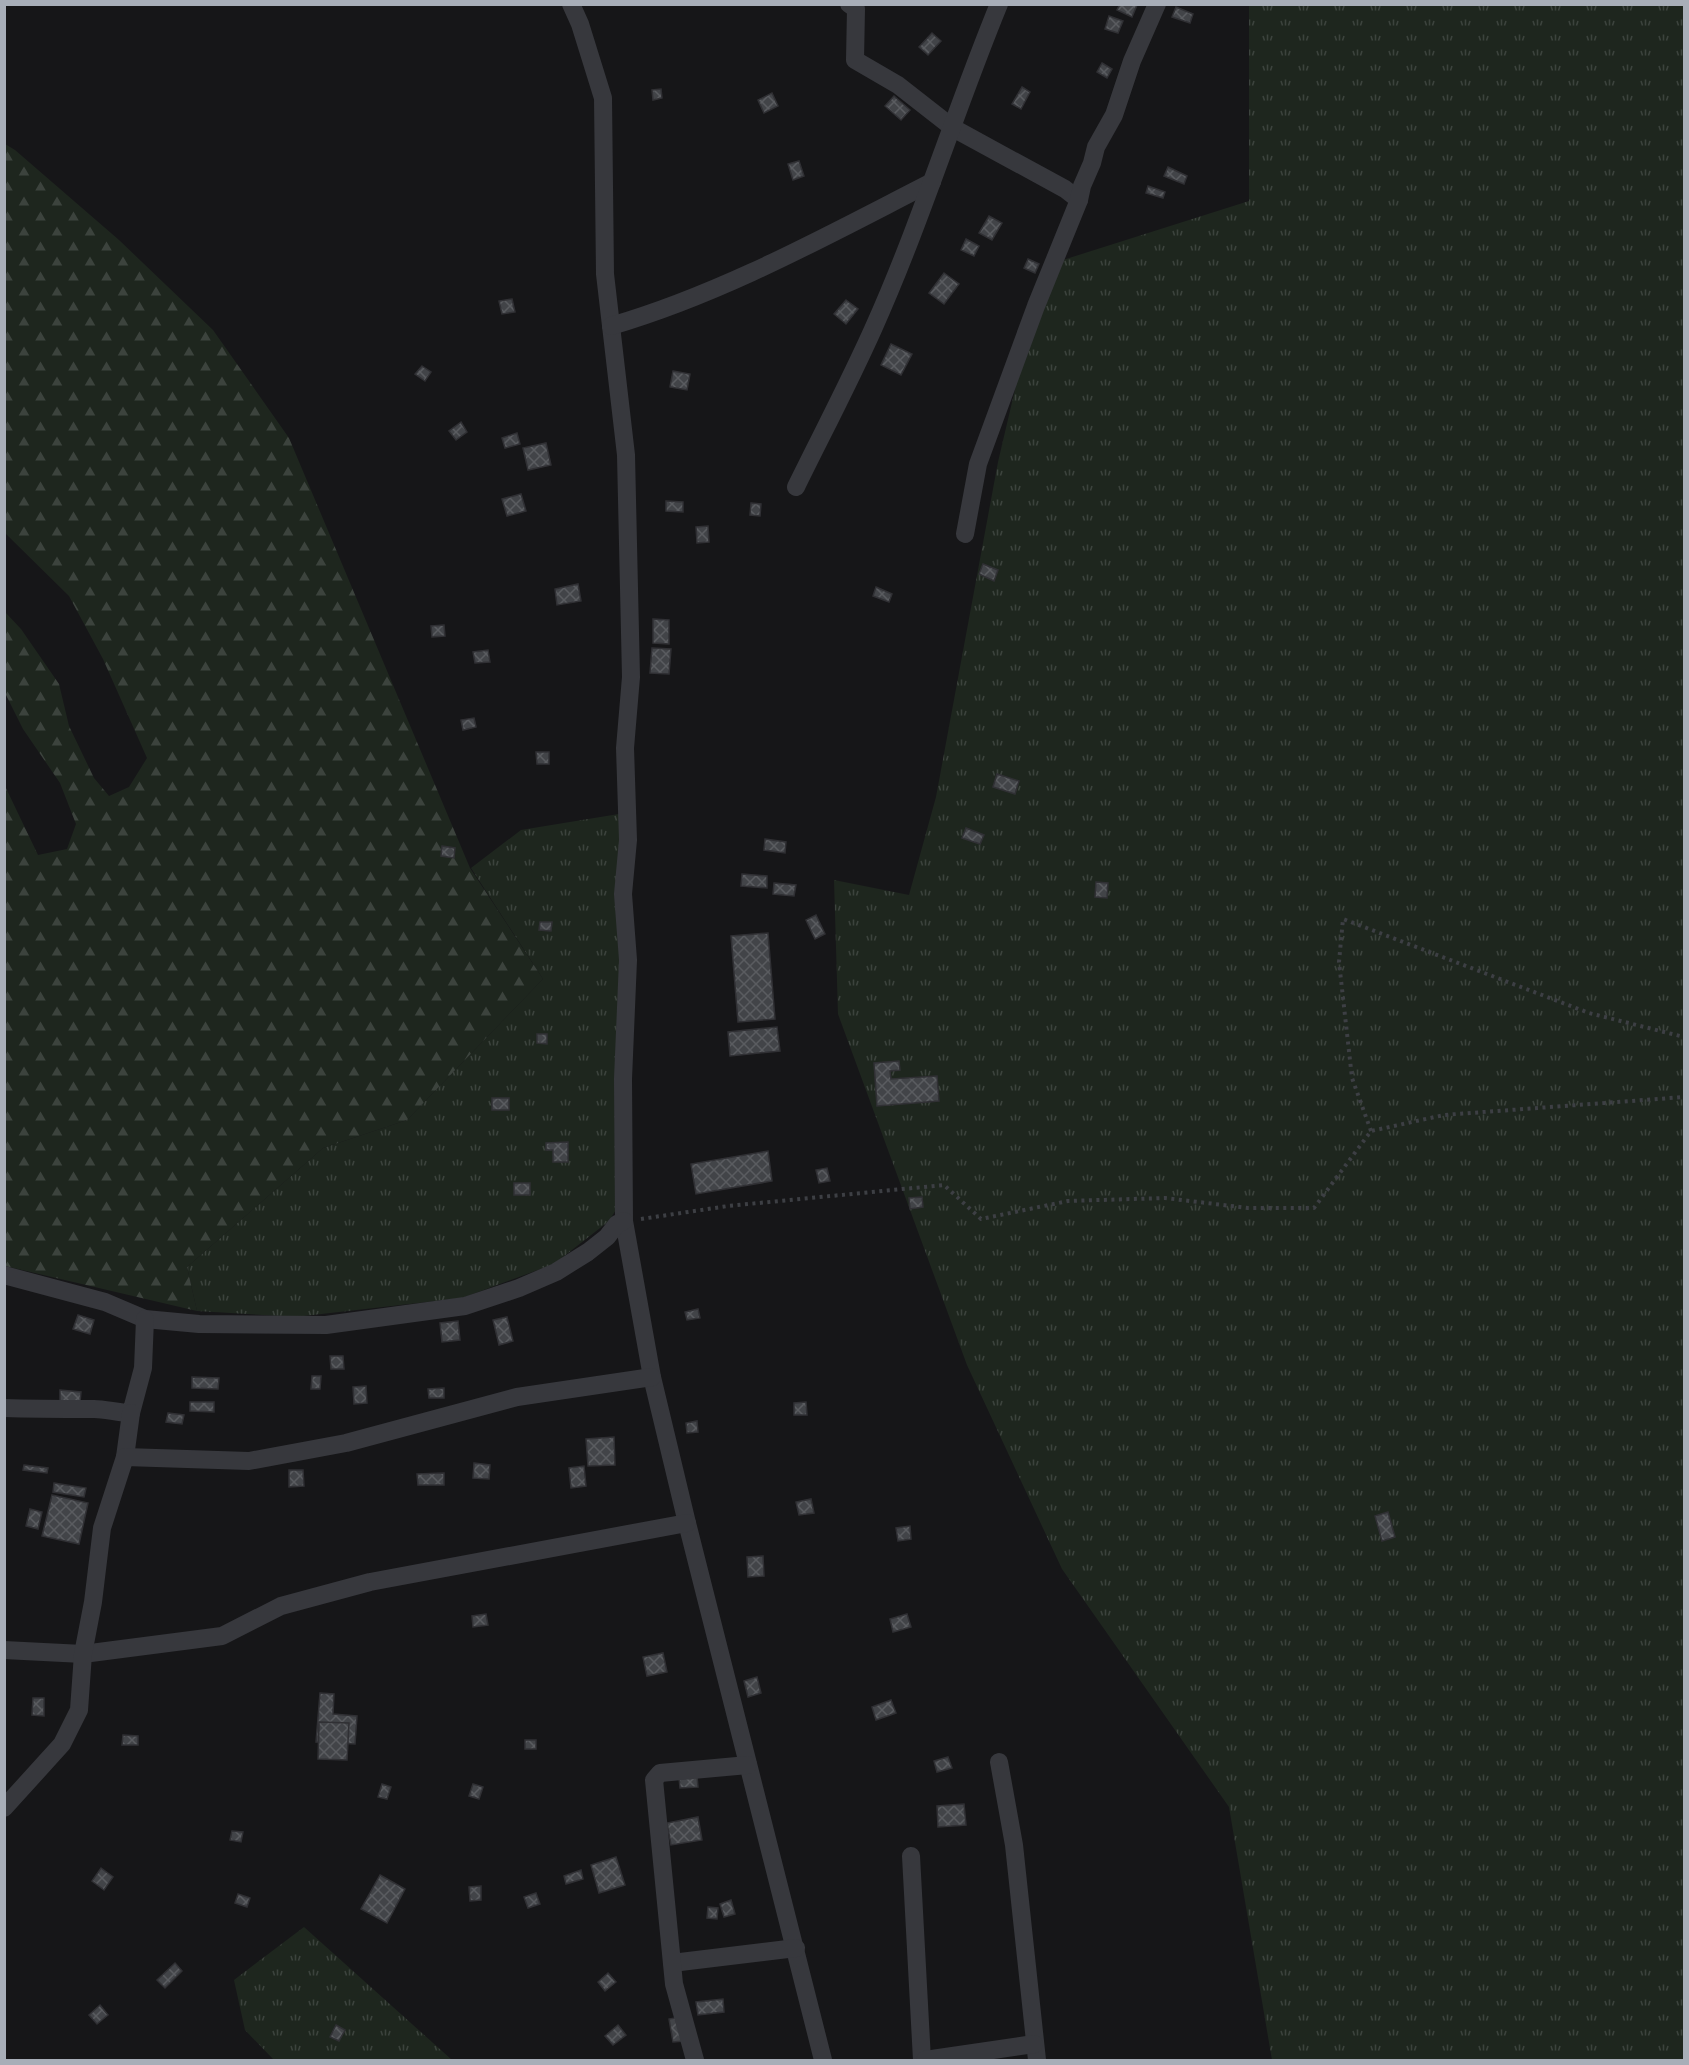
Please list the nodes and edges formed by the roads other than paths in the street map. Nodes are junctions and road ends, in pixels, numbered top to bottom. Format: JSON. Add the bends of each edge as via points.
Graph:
{"nodes":[{"id":1,"x":570,"y":4,"type":"edge"},
{"id":2,"x":849,"y":4,"type":"edge"},
{"id":3,"x":999,"y":4,"type":"edge"},
{"id":4,"x":1157,"y":4,"type":"edge"},
{"id":5,"x":953,"y":128,"type":"junction"},
{"id":6,"x":932,"y":182,"type":"junction"},
{"id":7,"x":1079,"y":200,"type":"junction"},
{"id":8,"x":611,"y":326,"type":"junction"},
{"id":9,"x":796,"y":487,"type":"dead end"},
{"id":10,"x":965,"y":534,"type":"dead end"},
{"id":11,"x":624,"y":1221,"type":"junction"},
{"id":12,"x":4,"y":1275,"type":"edge"},
{"id":13,"x":145,"y":1319,"type":"junction"},
{"id":14,"x":652,"y":1377,"type":"junction"},
{"id":15,"x":4,"y":1408,"type":"edge"},
{"id":16,"x":131,"y":1413,"type":"junction"},
{"id":17,"x":125,"y":1457,"type":"junction"},
{"id":18,"x":687,"y":1523,"type":"junction"},
{"id":19,"x":4,"y":1650,"type":"edge"},
{"id":20,"x":83,"y":1653,"type":"junction"},
{"id":21,"x":999,"y":1762,"type":"dead end"},
{"id":22,"x":748,"y":1765,"type":"junction"},
{"id":23,"x":4,"y":1808,"type":"edge"},
{"id":24,"x":911,"y":1856,"type":"dead end"},
{"id":25,"x":796,"y":1948,"type":"junction"},
{"id":26,"x":672,"y":1963,"type":"junction"},
{"id":27,"x":1036,"y":2052,"type":"edge"},
{"id":28,"x":695,"y":2061,"type":"edge"},
{"id":29,"x":823,"y":2061,"type":"edge"},
{"id":30,"x":924,"y":2061,"type":"edge"}],
"edges":[{"from":1,"to":8,"type":"street","via":[[603,98],[605,274]]},
{"from":2,"to":5,"type":"street","via":[[856,9],[855,60],[898,85]]},
{"from":3,"to":5,"type":"street"},
{"from":4,"to":7,"type":"street","via":[[1114,115],[1096,147]]},
{"from":5,"to":6,"type":"street"},
{"from":5,"to":7,"type":"street"},
{"from":6,"to":8,"type":"street","via":[[723,285]]},
{"from":6,"to":9,"type":"street","via":[[874,327]]},
{"from":7,"to":10,"type":"street","via":[[978,464]]},
{"from":8,"to":11,"type":"street","via":[[626,455],[631,677],[625,748],[628,840],[623,894],[628,960],[623,1078]]},
{"from":11,"to":13,"type":"street","via":[[588,1252],[556,1272],[465,1306],[326,1325],[199,1324]]},
{"from":11,"to":14,"type":"street"},
{"from":12,"to":13,"type":"street","via":[[105,1302]]},
{"from":13,"to":16,"type":"street","via":[[143,1368]]},
{"from":14,"to":17,"type":"street","via":[[517,1397],[346,1443],[249,1461]]},
{"from":14,"to":18,"type":"street"},
{"from":15,"to":16,"type":"street"},
{"from":16,"to":17,"type":"street"},
{"from":17,"to":20,"type":"street","via":[[102,1528]]},
{"from":18,"to":20,"type":"street","via":[[370,1582],[281,1606],[222,1636]]},
{"from":18,"to":22,"type":"street"},
{"from":19,"to":20,"type":"street"},
{"from":20,"to":23,"type":"street","via":[[80,1710],[62,1744]]},
{"from":21,"to":27,"type":"street","via":[[1014,1845]]},
{"from":22,"to":25,"type":"street"},
{"from":22,"to":26,"type":"street","via":[[660,1773],[654,1780]]},
{"from":24,"to":30,"type":"street"},
{"from":25,"to":26,"type":"street"},
{"from":25,"to":29,"type":"street"},
{"from":26,"to":28,"type":"street"},
{"from":27,"to":30,"type":"street"}]}
